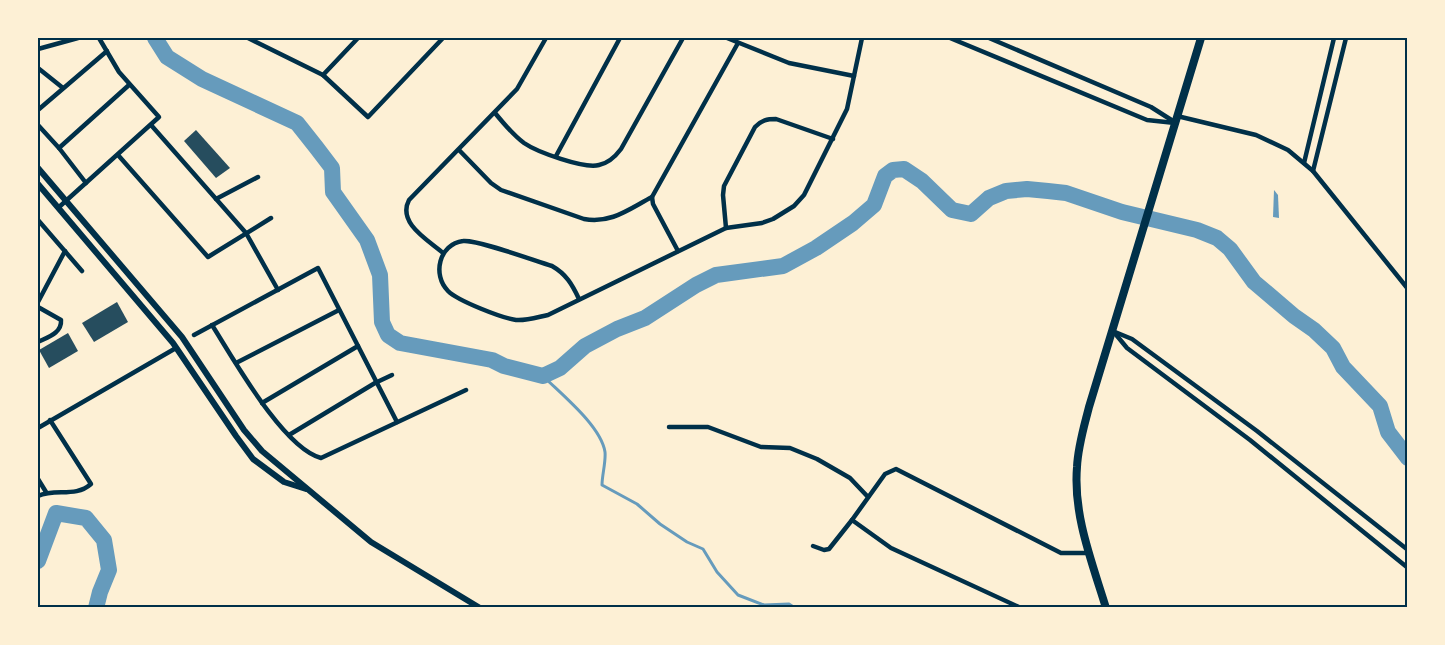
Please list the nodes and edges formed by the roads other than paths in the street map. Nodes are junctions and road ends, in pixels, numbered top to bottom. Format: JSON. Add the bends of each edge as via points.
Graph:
{"nodes":[{"id":1,"x":78,"y":38,"type":"edge"},
{"id":2,"x":99,"y":38,"type":"edge"},
{"id":3,"x":248,"y":38,"type":"edge"},
{"id":4,"x":358,"y":38,"type":"edge"},
{"id":5,"x":443,"y":38,"type":"edge"},
{"id":6,"x":546,"y":38,"type":"edge"},
{"id":7,"x":620,"y":38,"type":"edge"},
{"id":8,"x":683,"y":38,"type":"edge"},
{"id":9,"x":727,"y":38,"type":"edge"},
{"id":10,"x":862,"y":38,"type":"edge"},
{"id":11,"x":950,"y":38,"type":"edge"},
{"id":12,"x":989,"y":38,"type":"edge"},
{"id":13,"x":1201,"y":38,"type":"edge"},
{"id":14,"x":1334,"y":38,"type":"edge"},
{"id":15,"x":1346,"y":38,"type":"edge"},
{"id":16,"x":738,"y":43,"type":"junction"},
{"id":17,"x":38,"y":49,"type":"edge"},
{"id":18,"x":107,"y":51,"type":"junction"},
{"id":19,"x":38,"y":68,"type":"edge"},
{"id":20,"x":323,"y":75,"type":"junction"},
{"id":21,"x":854,"y":76,"type":"junction"},
{"id":22,"x":129,"y":85,"type":"junction"},
{"id":23,"x":63,"y":88,"type":"junction"},
{"id":24,"x":38,"y":110,"type":"edge"},
{"id":25,"x":495,"y":113,"type":"junction"},
{"id":26,"x":1176,"y":119,"type":"junction"},
{"id":27,"x":38,"y":125,"type":"edge"},
{"id":28,"x":152,"y":125,"type":"junction"},
{"id":29,"x":833,"y":139,"type":"junction"},
{"id":30,"x":59,"y":148,"type":"junction"},
{"id":31,"x":459,"y":150,"type":"junction"},
{"id":32,"x":118,"y":154,"type":"junction"},
{"id":33,"x":556,"y":156,"type":"junction"},
{"id":34,"x":1304,"y":162,"type":"junction"},
{"id":35,"x":38,"y":168,"type":"edge"},
{"id":36,"x":1313,"y":171,"type":"junction"},
{"id":37,"x":258,"y":177,"type":"dead end"},
{"id":38,"x":86,"y":183,"type":"junction"},
{"id":39,"x":38,"y":184,"type":"edge"},
{"id":40,"x":652,"y":197,"type":"junction"},
{"id":41,"x":216,"y":199,"type":"junction"},
{"id":42,"x":66,"y":201,"type":"junction"},
{"id":43,"x":58,"y":208,"type":"junction"},
{"id":44,"x":271,"y":218,"type":"dead end"},
{"id":45,"x":38,"y":220,"type":"edge"},
{"id":46,"x":726,"y":228,"type":"junction"},
{"id":47,"x":246,"y":233,"type":"junction"},
{"id":48,"x":678,"y":251,"type":"junction"},
{"id":49,"x":65,"y":252,"type":"junction"},
{"id":50,"x":443,"y":253,"type":"junction"},
{"id":51,"x":82,"y":271,"type":"dead end"},
{"id":52,"x":1407,"y":289,"type":"edge"},
{"id":53,"x":278,"y":290,"type":"junction"},
{"id":54,"x":579,"y":299,"type":"junction"},
{"id":55,"x":38,"y":302,"type":"edge"},
{"id":56,"x":38,"y":307,"type":"edge"},
{"id":57,"x":339,"y":310,"type":"junction"},
{"id":58,"x":212,"y":325,"type":"junction"},
{"id":59,"x":1113,"y":331,"type":"junction"},
{"id":60,"x":194,"y":335,"type":"dead end"},
{"id":61,"x":38,"y":342,"type":"edge"},
{"id":62,"x":357,"y":346,"type":"junction"},
{"id":63,"x":176,"y":348,"type":"junction"},
{"id":64,"x":236,"y":363,"type":"junction"},
{"id":65,"x":392,"y":375,"type":"dead end"},
{"id":66,"x":375,"y":383,"type":"junction"},
{"id":67,"x":466,"y":390,"type":"dead end"},
{"id":68,"x":262,"y":403,"type":"junction"},
{"id":69,"x":50,"y":420,"type":"junction"},
{"id":70,"x":397,"y":422,"type":"junction"},
{"id":71,"x":669,"y":427,"type":"dead end"},
{"id":72,"x":38,"y":428,"type":"edge"},
{"id":73,"x":289,"y":435,"type":"junction"},
{"id":74,"x":38,"y":479,"type":"edge"},
{"id":75,"x":309,"y":490,"type":"junction"},
{"id":76,"x":46,"y":492,"type":"junction"},
{"id":77,"x":38,"y":496,"type":"edge"},
{"id":78,"x":868,"y":497,"type":"junction"},
{"id":79,"x":852,"y":520,"type":"junction"},
{"id":80,"x":813,"y":546,"type":"dead end"},
{"id":81,"x":1407,"y":550,"type":"edge"},
{"id":82,"x":1090,"y":553,"type":"junction"},
{"id":83,"x":1407,"y":568,"type":"edge"},
{"id":84,"x":480,"y":608,"type":"edge"},
{"id":85,"x":1021,"y":608,"type":"edge"},
{"id":86,"x":1106,"y":608,"type":"edge"}],
"edges":[{"from":1,"to":17,"type":"street"},
{"from":2,"to":18,"type":"street"},
{"from":3,"to":20,"type":"street"},
{"from":4,"to":20,"type":"street"},
{"from":5,"to":20,"type":"street","via":[[368,117]]},
{"from":6,"to":25,"type":"street","via":[[517,89]]},
{"from":7,"to":33,"type":"street"},
{"from":8,"to":33,"type":"street","via":[[615,157],[597,166]]},
{"from":9,"to":16,"type":"street"},
{"from":10,"to":21,"type":"street"},
{"from":11,"to":26,"type":"street","via":[[1147,120]]},
{"from":12,"to":26,"type":"street"},
{"from":13,"to":26,"type":"main road"},
{"from":14,"to":34,"type":"street"},
{"from":15,"to":36,"type":"street"},
{"from":16,"to":21,"type":"street","via":[[789,63]]},
{"from":16,"to":40,"type":"street"},
{"from":18,"to":22,"type":"street"},
{"from":18,"to":23,"type":"street"},
{"from":19,"to":23,"type":"street"},
{"from":21,"to":29,"type":"street","via":[[847,109]]},
{"from":22,"to":28,"type":"street","via":[[159,117]]},
{"from":22,"to":30,"type":"street"},
{"from":23,"to":24,"type":"street"},
{"from":25,"to":31,"type":"street"},
{"from":25,"to":33,"type":"street","via":[[526,145]]},
{"from":26,"to":34,"type":"street","via":[[1256,135]]},
{"from":26,"to":59,"type":"main road"},
{"from":27,"to":30,"type":"street"},
{"from":28,"to":32,"type":"street"},
{"from":28,"to":41,"type":"street"},
{"from":29,"to":46,"type":"street","via":[[804,195],[794,206],[773,219]]},
{"from":29,"to":46,"type":"street","via":[[776,119],[760,121],[724,186]]},
{"from":30,"to":38,"type":"street"},
{"from":31,"to":40,"type":"street","via":[[501,190],[584,219],[608,220]]},
{"from":31,"to":50,"type":"street","via":[[405,207],[413,227]]},
{"from":32,"to":38,"type":"street"},
{"from":32,"to":47,"type":"street","via":[[208,257]]},
{"from":34,"to":36,"type":"street"},
{"from":35,"to":42,"type":"street"},
{"from":36,"to":52,"type":"street"},
{"from":37,"to":41,"type":"street"},
{"from":38,"to":42,"type":"street"},
{"from":39,"to":43,"type":"street"},
{"from":40,"to":48,"type":"street"},
{"from":41,"to":47,"type":"street"},
{"from":42,"to":43,"type":"street"},
{"from":42,"to":75,"type":"street","via":[[182,337],[254,442]]},
{"from":43,"to":63,"type":"street"},
{"from":44,"to":47,"type":"street"},
{"from":45,"to":49,"type":"street"},
{"from":46,"to":48,"type":"street"},
{"from":47,"to":53,"type":"street"},
{"from":48,"to":54,"type":"street"},
{"from":49,"to":51,"type":"street"},
{"from":49,"to":55,"type":"street"},
{"from":50,"to":54,"type":"street","via":[[456,243],[470,241],[552,266],[570,282]]},
{"from":50,"to":54,"type":"street","via":[[440,265],[446,289],[474,306],[516,320],[548,315]]},
{"from":53,"to":57,"type":"street","via":[[318,268]]},
{"from":53,"to":58,"type":"street"},
{"from":56,"to":61,"type":"street","via":[[61,320],[62,326]]},
{"from":57,"to":62,"type":"street"},
{"from":57,"to":64,"type":"street"},
{"from":58,"to":60,"type":"street"},
{"from":58,"to":64,"type":"street"},
{"from":59,"to":81,"type":"street","via":[[1132,339],[1257,431]]},
{"from":59,"to":82,"type":"main road","via":[[1077,458],[1078,501]]},
{"from":59,"to":83,"type":"street","via":[[1127,348],[1250,440]]},
{"from":62,"to":66,"type":"street"},
{"from":62,"to":68,"type":"street"},
{"from":63,"to":69,"type":"street"},
{"from":63,"to":75,"type":"street","via":[[253,459],[284,482]]},
{"from":64,"to":68,"type":"street"},
{"from":65,"to":66,"type":"street"},
{"from":66,"to":70,"type":"street"},
{"from":66,"to":73,"type":"street"},
{"from":67,"to":70,"type":"street"},
{"from":68,"to":73,"type":"street"},
{"from":69,"to":72,"type":"street"},
{"from":69,"to":76,"type":"street","via":[[91,484],[83,490]]},
{"from":70,"to":73,"type":"street","via":[[321,458]]},
{"from":71,"to":78,"type":"street","via":[[708,427],[761,447],[790,448],[850,478]]},
{"from":74,"to":76,"type":"street"},
{"from":75,"to":84,"type":"street","via":[[371,542]]},
{"from":76,"to":77,"type":"street"},
{"from":78,"to":79,"type":"street"},
{"from":78,"to":82,"type":"street","via":[[885,474],[896,470],[1061,553]]},
{"from":79,"to":80,"type":"street","via":[[829,549]]},
{"from":79,"to":85,"type":"street","via":[[891,548]]},
{"from":82,"to":86,"type":"main road"}]}
